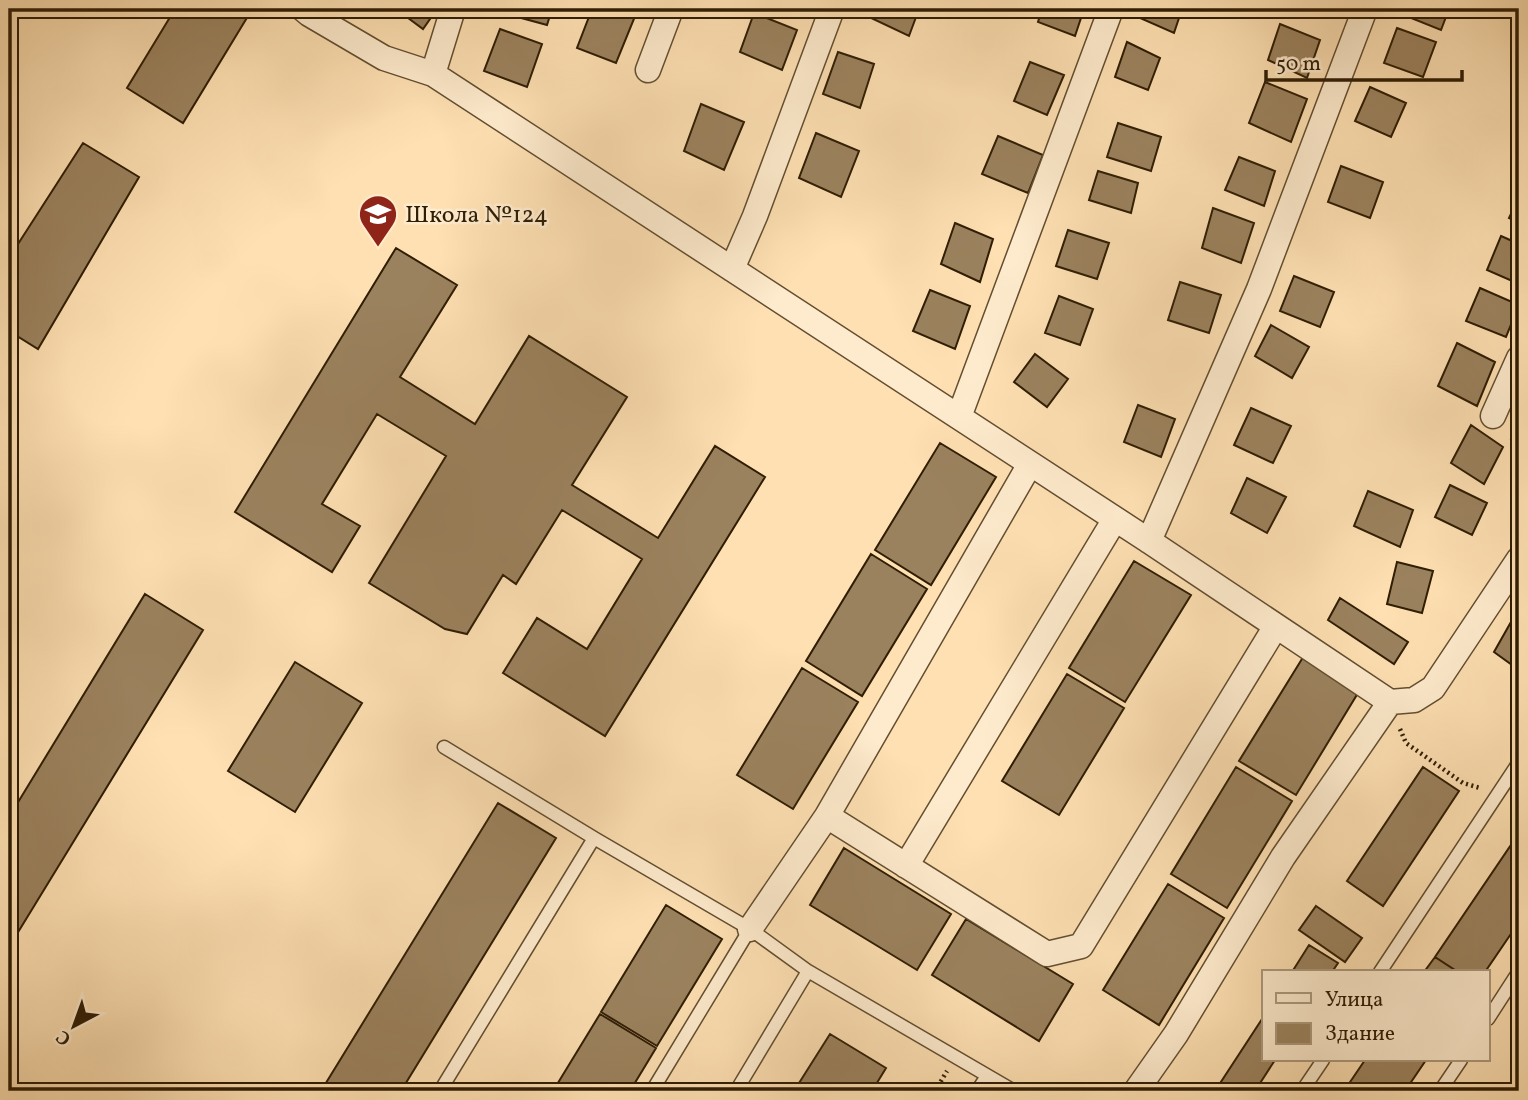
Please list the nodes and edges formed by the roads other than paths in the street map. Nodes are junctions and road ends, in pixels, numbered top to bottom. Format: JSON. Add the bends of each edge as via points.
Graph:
{"nodes":[{"id":1,"x":303,"y":9,"type":"edge"},
{"id":2,"x":453,"y":9,"type":"edge"},
{"id":3,"x":671,"y":9,"type":"edge"},
{"id":4,"x":832,"y":9,"type":"edge"},
{"id":5,"x":1111,"y":9,"type":"edge"},
{"id":6,"x":1366,"y":9,"type":"edge"},
{"id":7,"x":648,"y":69,"type":"dead end"},
{"id":8,"x":433,"y":74,"type":"junction"},
{"id":9,"x":732,"y":269,"type":"junction"},
{"id":10,"x":1519,"y":358,"type":"edge"},
{"id":11,"x":1493,"y":416,"type":"dead end"},
{"id":12,"x":959,"y":417,"type":"junction"},
{"id":13,"x":1030,"y":464,"type":"junction"},
{"id":14,"x":1115,"y":519,"type":"junction"},
{"id":15,"x":1149,"y":541,"type":"junction"},
{"id":16,"x":1519,"y":559,"type":"edge"},
{"id":17,"x":1276,"y":626,"type":"junction"},
{"id":18,"x":1390,"y":702,"type":"junction"},
{"id":19,"x":444,"y":747,"type":"dead end"},
{"id":20,"x":1517,"y":770,"type":"edge"},
{"id":21,"x":827,"y":816,"type":"junction"},
{"id":22,"x":594,"y":838,"type":"junction"},
{"id":23,"x":906,"y":866,"type":"junction"},
{"id":24,"x":751,"y":929,"type":"junction"},
{"id":25,"x":1381,"y":970,"type":"edge"},
{"id":26,"x":808,"y":971,"type":"junction"},
{"id":27,"x":1519,"y":971,"type":"edge"},
{"id":28,"x":1490,"y":1016,"type":"edge"},
{"id":29,"x":1322,"y":1062,"type":"edge"},
{"id":30,"x":1460,"y":1062,"type":"edge"},
{"id":31,"x":986,"y":1076,"type":"junction"},
{"id":32,"x":440,"y":1091,"type":"edge"},
{"id":33,"x":652,"y":1091,"type":"edge"},
{"id":34,"x":736,"y":1091,"type":"edge"},
{"id":35,"x":977,"y":1091,"type":"edge"},
{"id":36,"x":1014,"y":1091,"type":"edge"},
{"id":37,"x":1136,"y":1091,"type":"edge"},
{"id":38,"x":1302,"y":1091,"type":"edge"},
{"id":39,"x":1440,"y":1091,"type":"edge"}],
"edges":[{"from":1,"to":8,"type":"street","via":[[384,58]]},
{"from":2,"to":8,"type":"street"},
{"from":3,"to":7,"type":"street"},
{"from":4,"to":9,"type":"street"},
{"from":5,"to":12,"type":"street"},
{"from":6,"to":15,"type":"street","via":[[1259,289]]},
{"from":8,"to":9,"type":"street"},
{"from":9,"to":12,"type":"street"},
{"from":10,"to":11,"type":"street"},
{"from":12,"to":13,"type":"street"},
{"from":13,"to":14,"type":"street"},
{"from":13,"to":21,"type":"street"},
{"from":14,"to":15,"type":"street"},
{"from":14,"to":23,"type":"street"},
{"from":15,"to":17,"type":"street"},
{"from":16,"to":18,"type":"street","via":[[1433,688],[1414,700]]},
{"from":17,"to":18,"type":"street"},
{"from":17,"to":23,"type":"street","via":[[1081,946],[1047,954]]},
{"from":18,"to":37,"type":"street","via":[[1283,858]]},
{"from":19,"to":22,"type":"lane"},
{"from":20,"to":25,"type":"lane"},
{"from":21,"to":23,"type":"street"},
{"from":21,"to":24,"type":"street"},
{"from":22,"to":24,"type":"lane"},
{"from":22,"to":32,"type":"lane"},
{"from":24,"to":26,"type":"lane"},
{"from":24,"to":33,"type":"lane"},
{"from":26,"to":31,"type":"lane"},
{"from":26,"to":34,"type":"lane"},
{"from":27,"to":28,"type":"lane"},
{"from":29,"to":38,"type":"lane"},
{"from":30,"to":39,"type":"lane"},
{"from":31,"to":35,"type":"lane"},
{"from":31,"to":36,"type":"lane"}]}
